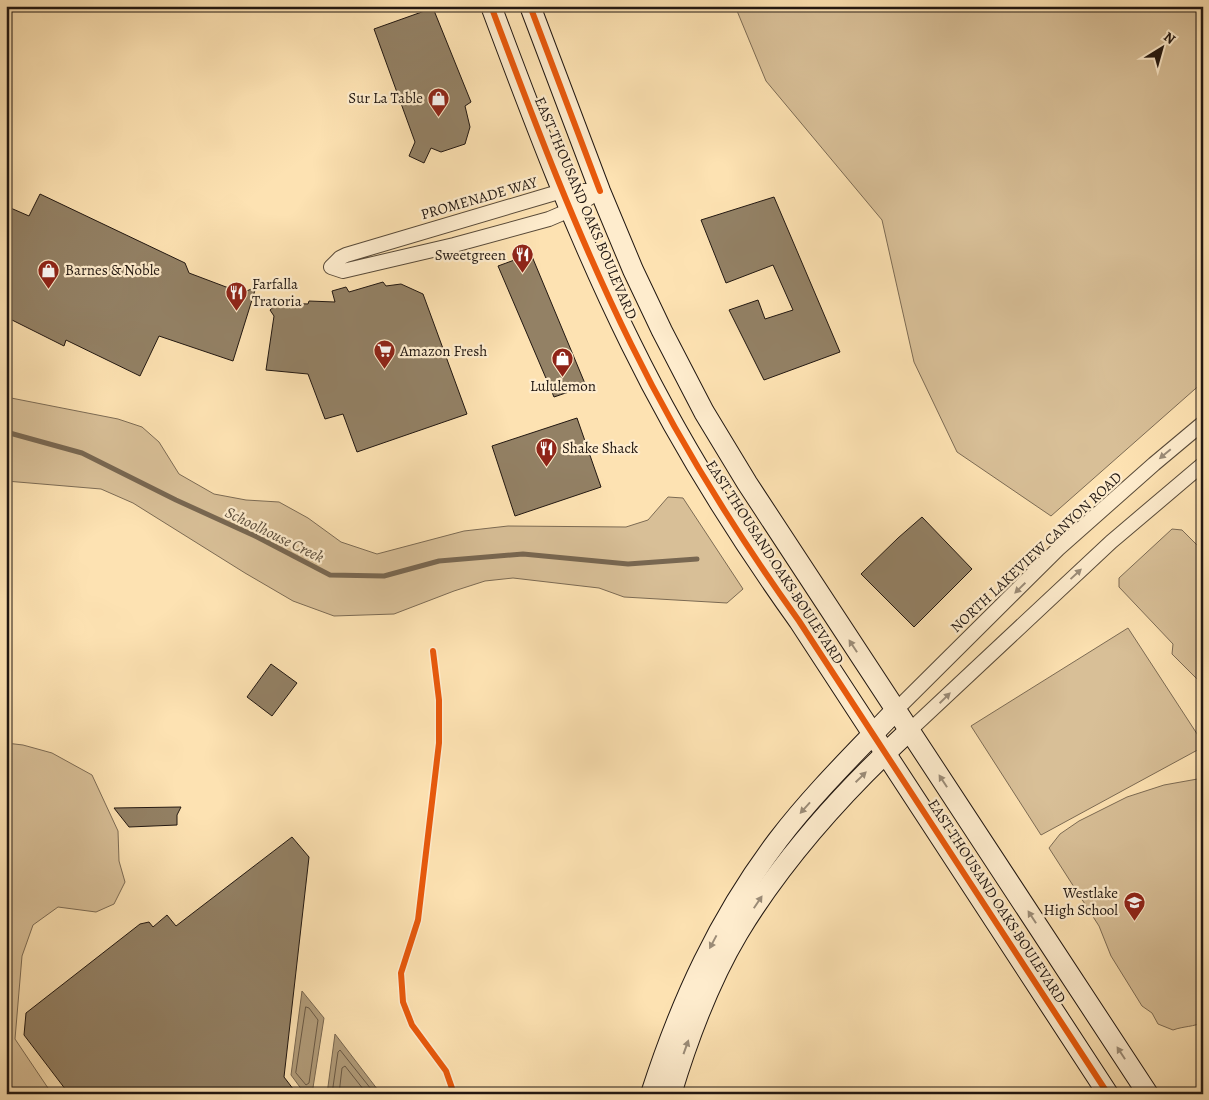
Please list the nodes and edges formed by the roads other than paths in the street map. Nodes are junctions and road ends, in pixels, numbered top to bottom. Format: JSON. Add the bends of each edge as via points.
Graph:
{"nodes":[{"id":1,"x":491,"y":6,"type":"edge"},
{"id":2,"x":530,"y":6,"type":"edge"},
{"id":3,"x":562,"y":191,"type":"junction"},
{"id":4,"x":600,"y":191,"type":"junction"},
{"id":5,"x":570,"y":210,"type":"junction"},
{"id":6,"x":1203,"y":423,"type":"edge"},
{"id":7,"x":1203,"y":464,"type":"edge"},
{"id":8,"x":896,"y":710,"type":"junction"},
{"id":9,"x":910,"y":731,"type":"junction"},
{"id":10,"x":873,"y":734,"type":"junction"},
{"id":11,"x":886,"y":753,"type":"junction"},
{"id":12,"x":651,"y":1094,"type":"edge"},
{"id":13,"x":670,"y":1094,"type":"edge"},
{"id":14,"x":1108,"y":1094,"type":"edge"},
{"id":15,"x":1148,"y":1094,"type":"edge"}],
"edges":[{"from":1,"to":3,"type":"main road","name":"EAST THOUSAND OAKS BOULEVARD"},
{"from":2,"to":4,"type":"main road","name":"EAST THOUSAND OAKS BOULEVARD"},
{"from":3,"to":4,"type":"street","name":"PROMENADE WAY"},
{"from":3,"to":5,"type":"main road","name":"EAST THOUSAND OAKS BOULEVARD"},
{"from":3,"to":5,"type":"street","name":"PROMENADE WAY","via":[[346,255],[331,267],[343,271],[454,245],[549,219]]},
{"from":4,"to":5,"type":"street","name":"PROMENADE WAY"},
{"from":8,"to":4,"type":"main road","name":"EAST THOUSAND OAKS BOULEVARD","one_way":true,"via":[[704,412],[633,270]]},
{"from":5,"to":10,"type":"main road","name":"EAST THOUSAND OAKS BOULEVARD","via":[[631,346],[711,491]]},
{"from":6,"to":8,"type":"street","name":"NORTH LAKEVIEW CANYON ROAD","one_way":true,"via":[[1058,549]]},
{"from":9,"to":7,"type":"street","one_way":true,"via":[[1111,542]]},
{"from":8,"to":9,"type":"main road","name":"EAST THOUSAND OAKS BOULEVARD"},
{"from":8,"to":10,"type":"main road"},
{"from":9,"to":11,"type":"main road"},
{"from":15,"to":9,"type":"main road","name":"EAST THOUSAND OAKS BOULEVARD","one_way":true},
{"from":10,"to":11,"type":"main road","name":"EAST THOUSAND OAKS BOULEVARD"},
{"from":10,"to":12,"type":"main road","one_way":true,"via":[[778,839],[736,901],[680,1009]]},
{"from":13,"to":11,"type":"main road","one_way":true,"via":[[705,998],[737,934],[758,901],[819,822]]},
{"from":11,"to":14,"type":"main road","name":"EAST THOUSAND OAKS BOULEVARD"}]}
